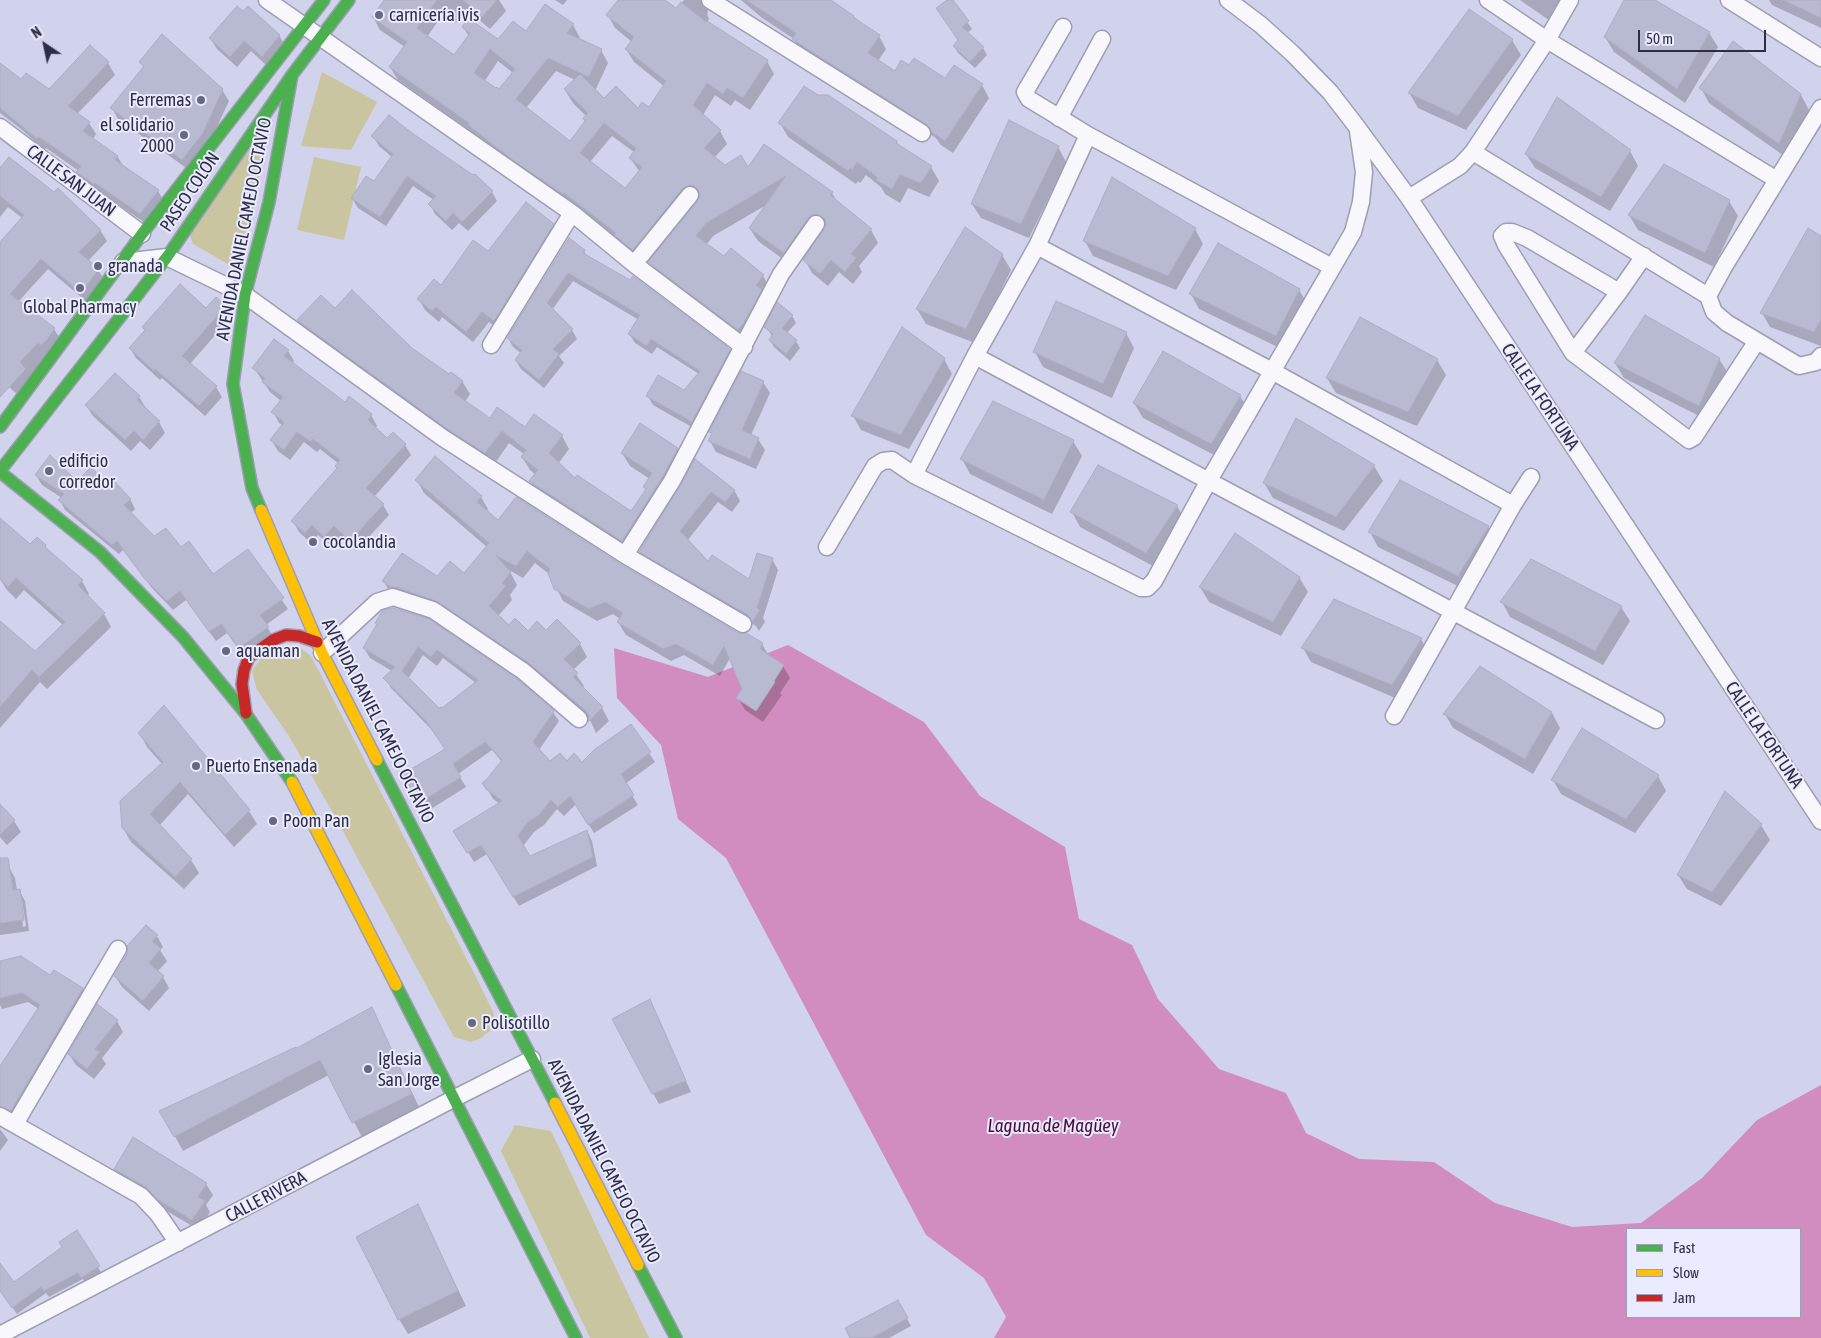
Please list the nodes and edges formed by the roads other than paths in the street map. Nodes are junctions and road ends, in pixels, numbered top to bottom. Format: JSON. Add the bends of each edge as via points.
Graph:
{"nodes":[{"id":1,"x":267,"y":0,"type":"edge"},
{"id":2,"x":324,"y":0,"type":"edge"},
{"id":3,"x":349,"y":0,"type":"edge"},
{"id":4,"x":710,"y":0,"type":"edge"},
{"id":5,"x":1228,"y":0,"type":"edge"},
{"id":6,"x":1488,"y":0,"type":"edge"},
{"id":7,"x":1570,"y":0,"type":"edge"},
{"id":8,"x":1729,"y":0,"type":"edge"},
{"id":9,"x":304,"y":26,"type":"junction"},
{"id":10,"x":1063,"y":27,"type":"dead end"},
{"id":11,"x":320,"y":37,"type":"junction"},
{"id":12,"x":1102,"y":39,"type":"dead end"},
{"id":13,"x":1547,"y":40,"type":"junction"},
{"id":14,"x":1821,"y":58,"type":"edge"},
{"id":15,"x":292,"y":75,"type":"junction"},
{"id":16,"x":1821,"y":108,"type":"edge"},
{"id":17,"x":1059,"y":118,"type":"junction"},
{"id":18,"x":0,"y":127,"type":"edge"},
{"id":19,"x":1357,"y":127,"type":"junction"},
{"id":20,"x":922,"y":133,"type":"dead end"},
{"id":21,"x":1088,"y":135,"type":"junction"},
{"id":22,"x":1473,"y":152,"type":"junction"},
{"id":23,"x":1777,"y":180,"type":"junction"},
{"id":24,"x":690,"y":195,"type":"dead end"},
{"id":25,"x":1408,"y":198,"type":"junction"},
{"id":26,"x":572,"y":213,"type":"junction"},
{"id":27,"x":816,"y":224,"type":"dead end"},
{"id":28,"x":142,"y":234,"type":"junction"},
{"id":29,"x":1037,"y":246,"type":"junction"},
{"id":30,"x":1644,"y":256,"type":"junction"},
{"id":31,"x":167,"y":258,"type":"junction"},
{"id":32,"x":123,"y":262,"type":"junction"},
{"id":33,"x":634,"y":264,"type":"junction"},
{"id":34,"x":1332,"y":267,"type":"junction"},
{"id":35,"x":1619,"y":292,"type":"junction"},
{"id":36,"x":245,"y":295,"type":"junction"},
{"id":37,"x":1708,"y":296,"type":"junction"},
{"id":38,"x":1757,"y":341,"type":"junction"},
{"id":39,"x":491,"y":345,"type":"dead end"},
{"id":40,"x":744,"y":347,"type":"junction"},
{"id":41,"x":1573,"y":353,"type":"junction"},
{"id":42,"x":975,"y":356,"type":"junction"},
{"id":43,"x":1821,"y":356,"type":"edge"},
{"id":44,"x":1272,"y":371,"type":"junction"},
{"id":45,"x":0,"y":427,"type":"edge"},
{"id":46,"x":0,"y":472,"type":"edge"},
{"id":47,"x":914,"y":474,"type":"junction"},
{"id":48,"x":1532,"y":477,"type":"dead end"},
{"id":49,"x":1208,"y":482,"type":"junction"},
{"id":50,"x":1513,"y":506,"type":"junction"},
{"id":51,"x":827,"y":547,"type":"dead end"},
{"id":52,"x":625,"y":555,"type":"junction"},
{"id":53,"x":1454,"y":612,"type":"junction"},
{"id":54,"x":743,"y":624,"type":"dead end"},
{"id":55,"x":319,"y":648,"type":"junction"},
{"id":56,"x":246,"y":714,"type":"junction"},
{"id":57,"x":1394,"y":716,"type":"dead end"},
{"id":58,"x":579,"y":719,"type":"dead end"},
{"id":59,"x":1656,"y":720,"type":"dead end"},
{"id":60,"x":1821,"y":821,"type":"edge"},
{"id":61,"x":118,"y":949,"type":"dead end"},
{"id":62,"x":532,"y":1059,"type":"junction"},
{"id":63,"x":453,"y":1098,"type":"junction"},
{"id":64,"x":0,"y":1116,"type":"edge"},
{"id":65,"x":15,"y":1124,"type":"junction"},
{"id":66,"x":178,"y":1243,"type":"junction"},
{"id":67,"x":0,"y":1335,"type":"edge"},
{"id":68,"x":576,"y":1338,"type":"edge"},
{"id":69,"x":676,"y":1338,"type":"edge"}],
"edges":[{"from":1,"to":9,"type":"street"},
{"from":2,"to":9,"type":"main road","name":"PASEO COLÓN"},
{"from":3,"to":11,"type":"main road","name":"PASEO COLÓN"},
{"from":4,"to":20,"type":"street"},
{"from":5,"to":19,"type":"street","name":"CALLE LA FORTUNA","via":[[1293,54],[1330,92]]},
{"from":6,"to":13,"type":"street"},
{"from":7,"to":13,"type":"street"},
{"from":8,"to":14,"type":"street"},
{"from":9,"to":11,"type":"street"},
{"from":9,"to":28,"type":"main road","name":"PASEO COLÓN"},
{"from":10,"to":17,"type":"street","via":[[1025,92],[1033,102]]},
{"from":11,"to":15,"type":"main road","name":"PASEO COLÓN"},
{"from":11,"to":26,"type":"street"},
{"from":12,"to":17,"type":"street"},
{"from":13,"to":22,"type":"street"},
{"from":13,"to":23,"type":"street"},
{"from":15,"to":31,"type":"main road","name":"PASEO COLÓN"},
{"from":15,"to":36,"type":"main road","name":"AVENIDA DANIEL CAMEJO OCTAVIO","via":[[269,202]]},
{"from":16,"to":23,"type":"street"},
{"from":17,"to":21,"type":"street"},
{"from":18,"to":28,"type":"street","name":"CALLE SAN JUAN"},
{"from":19,"to":25,"type":"street","name":"CALLE LA FORTUNA"},
{"from":19,"to":34,"type":"street","via":[[1364,172],[1362,202],[1353,232]]},
{"from":21,"to":29,"type":"street"},
{"from":21,"to":34,"type":"street"},
{"from":22,"to":25,"type":"street","via":[[1460,166]]},
{"from":22,"to":30,"type":"street"},
{"from":23,"to":37,"type":"street"},
{"from":24,"to":33,"type":"street"},
{"from":25,"to":60,"type":"street","name":"CALLE LA FORTUNA"},
{"from":26,"to":33,"type":"street"},
{"from":26,"to":39,"type":"street"},
{"from":27,"to":40,"type":"street","via":[[781,274]]},
{"from":28,"to":32,"type":"main road","name":"PASEO COLÓN"},
{"from":29,"to":42,"type":"street"},
{"from":29,"to":44,"type":"street"},
{"from":30,"to":35,"type":"street"},
{"from":30,"to":37,"type":"street"},
{"from":31,"to":32,"type":"street"},
{"from":31,"to":36,"type":"street"},
{"from":31,"to":46,"type":"main road","name":"PASEO COLÓN"},
{"from":32,"to":45,"type":"main road","name":"PASEO COLÓN"},
{"from":33,"to":40,"type":"street"},
{"from":34,"to":44,"type":"street"},
{"from":35,"to":41,"type":"street"},
{"from":35,"to":41,"type":"street","via":[[1527,238],[1512,232],[1502,236]]},
{"from":36,"to":52,"type":"street","via":[[443,438]]},
{"from":36,"to":55,"type":"main road","name":"AVENIDA DANIEL CAMEJO OCTAVIO","via":[[233,384],[252,488]]},
{"from":37,"to":38,"type":"street","via":[[1714,312]]},
{"from":38,"to":41,"type":"street","via":[[1689,440]]},
{"from":38,"to":43,"type":"street","via":[[1799,366],[1816,362]]},
{"from":40,"to":52,"type":"street","via":[[672,482]]},
{"from":42,"to":47,"type":"street"},
{"from":42,"to":49,"type":"street"},
{"from":44,"to":49,"type":"street"},
{"from":44,"to":50,"type":"street"},
{"from":46,"to":56,"type":"main road","via":[[100,552],[183,638]]},
{"from":47,"to":49,"type":"street","via":[[1141,588],[1147,588],[1154,581]]},
{"from":47,"to":51,"type":"street","via":[[892,460],[875,466]]},
{"from":48,"to":50,"type":"street"},
{"from":49,"to":53,"type":"street"},
{"from":50,"to":53,"type":"street"},
{"from":52,"to":54,"type":"street"},
{"from":53,"to":57,"type":"street"},
{"from":53,"to":59,"type":"street"},
{"from":55,"to":56,"type":"main road","via":[[299,636],[286,635],[249,657],[242,684]]},
{"from":55,"to":58,"type":"street","via":[[377,602],[393,597],[433,610],[523,671]]},
{"from":55,"to":62,"type":"main road","name":"AVENIDA DANIEL CAMEJO OCTAVIO"},
{"from":56,"to":63,"type":"main road","via":[[291,780]]},
{"from":61,"to":65,"type":"street"},
{"from":62,"to":63,"type":"street","name":"CALLE RIVERA"},
{"from":62,"to":69,"type":"main road","name":"AVENIDA DANIEL CAMEJO OCTAVIO"},
{"from":63,"to":66,"type":"street","name":"CALLE RIVERA"},
{"from":63,"to":68,"type":"main road"},
{"from":64,"to":65,"type":"street"},
{"from":65,"to":66,"type":"street","via":[[141,1196]]},
{"from":66,"to":67,"type":"street","name":"CALLE RIVERA"}]}
